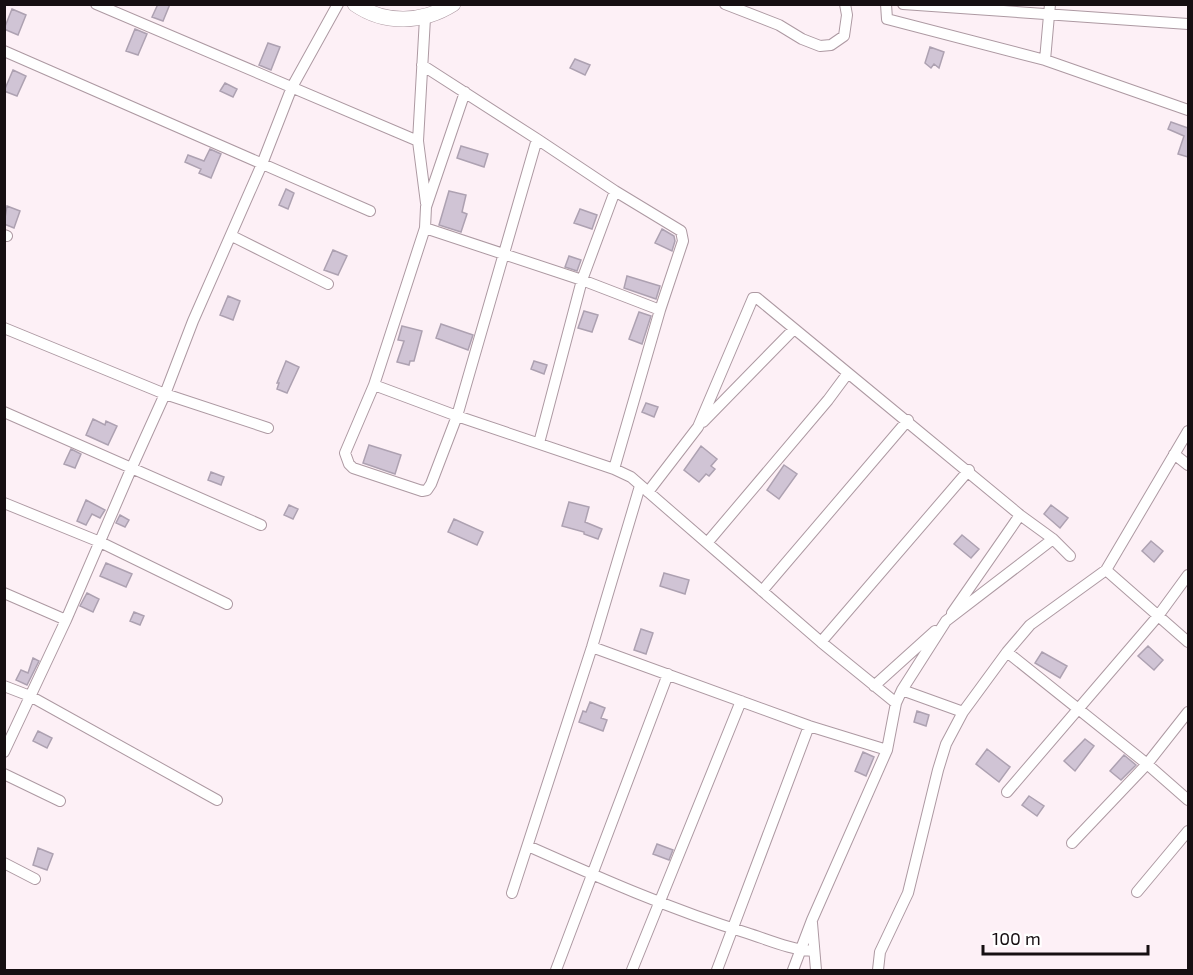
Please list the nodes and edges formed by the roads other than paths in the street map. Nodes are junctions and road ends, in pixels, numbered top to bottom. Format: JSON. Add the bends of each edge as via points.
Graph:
{"nodes":[{"id":1,"x":96,"y":4,"type":"edge"},
{"id":2,"x":338,"y":4,"type":"edge"},
{"id":3,"x":355,"y":4,"type":"edge"},
{"id":4,"x":453,"y":4,"type":"edge"},
{"id":5,"x":725,"y":4,"type":"edge"},
{"id":6,"x":845,"y":4,"type":"edge"},
{"id":7,"x":886,"y":4,"type":"edge"},
{"id":8,"x":903,"y":4,"type":"edge"},
{"id":9,"x":1049,"y":9,"type":"edge"},
{"id":10,"x":425,"y":18,"type":"junction"},
{"id":11,"x":1188,"y":24,"type":"edge"},
{"id":12,"x":4,"y":51,"type":"edge"},
{"id":13,"x":1045,"y":60,"type":"junction"},
{"id":14,"x":422,"y":65,"type":"junction"},
{"id":15,"x":292,"y":87,"type":"junction"},
{"id":16,"x":465,"y":92,"type":"junction"},
{"id":17,"x":1188,"y":110,"type":"edge"},
{"id":18,"x":537,"y":139,"type":"junction"},
{"id":19,"x":418,"y":141,"type":"junction"},
{"id":20,"x":262,"y":164,"type":"junction"},
{"id":21,"x":615,"y":191,"type":"junction"},
{"id":22,"x":426,"y":207,"type":"junction"},
{"id":23,"x":370,"y":211,"type":"dead end"},
{"id":24,"x":425,"y":228,"type":"junction"},
{"id":25,"x":232,"y":236,"type":"junction"},
{"id":26,"x":505,"y":255,"type":"junction"},
{"id":27,"x":582,"y":280,"type":"junction"},
{"id":28,"x":328,"y":284,"type":"dead end"},
{"id":29,"x":660,"y":310,"type":"junction"},
{"id":30,"x":4,"y":328,"type":"edge"},
{"id":31,"x":794,"y":329,"type":"junction"},
{"id":32,"x":848,"y":373,"type":"junction"},
{"id":33,"x":374,"y":385,"type":"junction"},
{"id":34,"x":165,"y":394,"type":"junction"},
{"id":35,"x":4,"y":412,"type":"edge"},
{"id":36,"x":457,"y":416,"type":"junction"},
{"id":37,"x":908,"y":420,"type":"junction"},
{"id":38,"x":698,"y":427,"type":"junction"},
{"id":39,"x":268,"y":428,"type":"dead end"},
{"id":40,"x":1188,"y":431,"type":"edge"},
{"id":41,"x":539,"y":443,"type":"junction"},
{"id":42,"x":1174,"y":454,"type":"junction"},
{"id":43,"x":1188,"y":465,"type":"edge"},
{"id":44,"x":132,"y":467,"type":"junction"},
{"id":45,"x":614,"y":469,"type":"junction"},
{"id":46,"x":969,"y":470,"type":"junction"},
{"id":47,"x":644,"y":489,"type":"junction"},
{"id":48,"x":4,"y":503,"type":"edge"},
{"id":49,"x":1020,"y":515,"type":"junction"},
{"id":50,"x":261,"y":525,"type":"dead end"},
{"id":51,"x":1053,"y":539,"type":"junction"},
{"id":52,"x":100,"y":542,"type":"junction"},
{"id":53,"x":707,"y":543,"type":"junction"},
{"id":54,"x":1070,"y":556,"type":"dead end"},
{"id":55,"x":1106,"y":570,"type":"junction"},
{"id":56,"x":1188,"y":575,"type":"edge"},
{"id":57,"x":762,"y":591,"type":"junction"},
{"id":58,"x":4,"y":593,"type":"edge"},
{"id":59,"x":227,"y":604,"type":"dead end"},
{"id":60,"x":1158,"y":616,"type":"junction"},
{"id":61,"x":66,"y":620,"type":"junction"},
{"id":62,"x":946,"y":621,"type":"junction"},
{"id":63,"x":821,"y":642,"type":"junction"},
{"id":64,"x":1188,"y":642,"type":"edge"},
{"id":65,"x":592,"y":647,"type":"junction"},
{"id":66,"x":1007,"y":652,"type":"junction"},
{"id":67,"x":668,"y":674,"type":"junction"},
{"id":68,"x":4,"y":686,"type":"edge"},
{"id":69,"x":874,"y":686,"type":"junction"},
{"id":70,"x":902,"y":690,"type":"junction"},
{"id":71,"x":30,"y":696,"type":"junction"},
{"id":72,"x":741,"y":701,"type":"junction"},
{"id":73,"x":896,"y":703,"type":"junction"},
{"id":74,"x":1077,"y":708,"type":"junction"},
{"id":75,"x":963,"y":712,"type":"junction"},
{"id":76,"x":1188,"y":712,"type":"edge"},
{"id":77,"x":809,"y":726,"type":"junction"},
{"id":78,"x":887,"y":750,"type":"junction"},
{"id":79,"x":4,"y":752,"type":"edge"},
{"id":80,"x":1147,"y":764,"type":"junction"},
{"id":81,"x":4,"y":774,"type":"edge"},
{"id":82,"x":1007,"y":792,"type":"dead end"},
{"id":83,"x":1188,"y":800,"type":"edge"},
{"id":84,"x":60,"y":801,"type":"dead end"},
{"id":85,"x":217,"y":801,"type":"dead end"},
{"id":86,"x":1188,"y":831,"type":"edge"},
{"id":87,"x":1072,"y":843,"type":"dead end"},
{"id":88,"x":528,"y":846,"type":"junction"},
{"id":89,"x":4,"y":863,"type":"edge"},
{"id":90,"x":593,"y":875,"type":"junction"},
{"id":91,"x":35,"y":879,"type":"dead end"},
{"id":92,"x":1137,"y":892,"type":"dead end"},
{"id":93,"x":512,"y":893,"type":"dead end"},
{"id":94,"x":660,"y":903,"type":"junction"},
{"id":95,"x":812,"y":920,"type":"junction"},
{"id":96,"x":733,"y":929,"type":"junction"},
{"id":97,"x":801,"y":950,"type":"junction"},
{"id":98,"x":814,"y":951,"type":"junction"},
{"id":99,"x":556,"y":970,"type":"edge"},
{"id":100,"x":632,"y":970,"type":"edge"},
{"id":101,"x":717,"y":970,"type":"edge"},
{"id":102,"x":793,"y":970,"type":"edge"},
{"id":103,"x":816,"y":970,"type":"edge"},
{"id":104,"x":878,"y":970,"type":"edge"}],
"edges":[{"from":1,"to":15,"type":"street"},
{"from":2,"to":15,"type":"street"},
{"from":3,"to":10,"type":"street","via":[[399,20]]},
{"from":4,"to":10,"type":"street"},
{"from":5,"to":6,"type":"street","via":[[820,46],[831,45],[844,36]]},
{"from":7,"to":13,"type":"street","via":[[887,19]]},
{"from":8,"to":9,"type":"street"},
{"from":9,"to":11,"type":"street"},
{"from":9,"to":13,"type":"street"},
{"from":10,"to":14,"type":"street"},
{"from":12,"to":20,"type":"street"},
{"from":13,"to":17,"type":"street"},
{"from":14,"to":16,"type":"street"},
{"from":14,"to":19,"type":"street"},
{"from":15,"to":19,"type":"street"},
{"from":15,"to":20,"type":"street"},
{"from":16,"to":18,"type":"street"},
{"from":16,"to":22,"type":"street"},
{"from":18,"to":21,"type":"street"},
{"from":18,"to":26,"type":"street"},
{"from":19,"to":22,"type":"street"},
{"from":20,"to":23,"type":"street"},
{"from":20,"to":25,"type":"street"},
{"from":21,"to":27,"type":"street"},
{"from":21,"to":29,"type":"street","via":[[683,235]]},
{"from":22,"to":24,"type":"street"},
{"from":24,"to":26,"type":"street"},
{"from":24,"to":33,"type":"street"},
{"from":25,"to":28,"type":"street"},
{"from":25,"to":34,"type":"street"},
{"from":26,"to":27,"type":"street"},
{"from":26,"to":36,"type":"street"},
{"from":27,"to":29,"type":"street"},
{"from":27,"to":41,"type":"street"},
{"from":29,"to":45,"type":"street"},
{"from":30,"to":34,"type":"street"},
{"from":31,"to":32,"type":"street"},
{"from":31,"to":38,"type":"street"},
{"from":31,"to":38,"type":"street","via":[[757,298],[751,300]]},
{"from":32,"to":37,"type":"street"},
{"from":32,"to":53,"type":"street"},
{"from":33,"to":36,"type":"street"},
{"from":33,"to":36,"type":"street","via":[[345,453],[353,468],[427,490]]},
{"from":34,"to":39,"type":"street"},
{"from":34,"to":44,"type":"street"},
{"from":35,"to":44,"type":"street"},
{"from":36,"to":41,"type":"street"},
{"from":37,"to":46,"type":"street"},
{"from":37,"to":57,"type":"street"},
{"from":38,"to":47,"type":"street"},
{"from":40,"to":42,"type":"street"},
{"from":41,"to":45,"type":"street"},
{"from":42,"to":43,"type":"street"},
{"from":42,"to":55,"type":"street"},
{"from":44,"to":50,"type":"street"},
{"from":44,"to":52,"type":"street"},
{"from":45,"to":47,"type":"street"},
{"from":46,"to":49,"type":"street"},
{"from":46,"to":63,"type":"street"},
{"from":47,"to":53,"type":"street"},
{"from":47,"to":65,"type":"street"},
{"from":48,"to":52,"type":"street"},
{"from":49,"to":51,"type":"street"},
{"from":49,"to":62,"type":"street"},
{"from":51,"to":54,"type":"street"},
{"from":51,"to":62,"type":"street"},
{"from":52,"to":59,"type":"street"},
{"from":52,"to":61,"type":"street"},
{"from":53,"to":57,"type":"street"},
{"from":55,"to":60,"type":"street"},
{"from":55,"to":66,"type":"street","via":[[1030,625]]},
{"from":56,"to":60,"type":"street"},
{"from":57,"to":63,"type":"street"},
{"from":58,"to":61,"type":"street"},
{"from":60,"to":64,"type":"street"},
{"from":60,"to":74,"type":"street"},
{"from":61,"to":71,"type":"street"},
{"from":62,"to":69,"type":"street"},
{"from":62,"to":70,"type":"street"},
{"from":63,"to":69,"type":"street"},
{"from":65,"to":67,"type":"street"},
{"from":65,"to":88,"type":"street"},
{"from":66,"to":74,"type":"street"},
{"from":66,"to":75,"type":"street"},
{"from":67,"to":72,"type":"street"},
{"from":67,"to":90,"type":"street"},
{"from":68,"to":71,"type":"street"},
{"from":69,"to":73,"type":"street"},
{"from":70,"to":73,"type":"street"},
{"from":70,"to":75,"type":"street"},
{"from":71,"to":79,"type":"street"},
{"from":71,"to":85,"type":"street"},
{"from":72,"to":77,"type":"street"},
{"from":72,"to":94,"type":"street"},
{"from":73,"to":78,"type":"street"},
{"from":74,"to":80,"type":"street"},
{"from":74,"to":82,"type":"street"},
{"from":75,"to":104,"type":"street","via":[[946,744],[908,893],[880,952]]},
{"from":76,"to":80,"type":"street"},
{"from":77,"to":78,"type":"street"},
{"from":77,"to":96,"type":"street"},
{"from":78,"to":95,"type":"street"},
{"from":80,"to":83,"type":"street"},
{"from":80,"to":87,"type":"street"},
{"from":81,"to":84,"type":"street"},
{"from":86,"to":92,"type":"street"},
{"from":88,"to":90,"type":"street"},
{"from":88,"to":93,"type":"street"},
{"from":89,"to":91,"type":"street"},
{"from":90,"to":94,"type":"street"},
{"from":90,"to":99,"type":"street"},
{"from":94,"to":96,"type":"street"},
{"from":94,"to":100,"type":"street"},
{"from":95,"to":97,"type":"street"},
{"from":95,"to":98,"type":"street"},
{"from":96,"to":97,"type":"street"},
{"from":96,"to":101,"type":"street"},
{"from":97,"to":98,"type":"street"},
{"from":97,"to":102,"type":"street"},
{"from":98,"to":103,"type":"street"}]}
